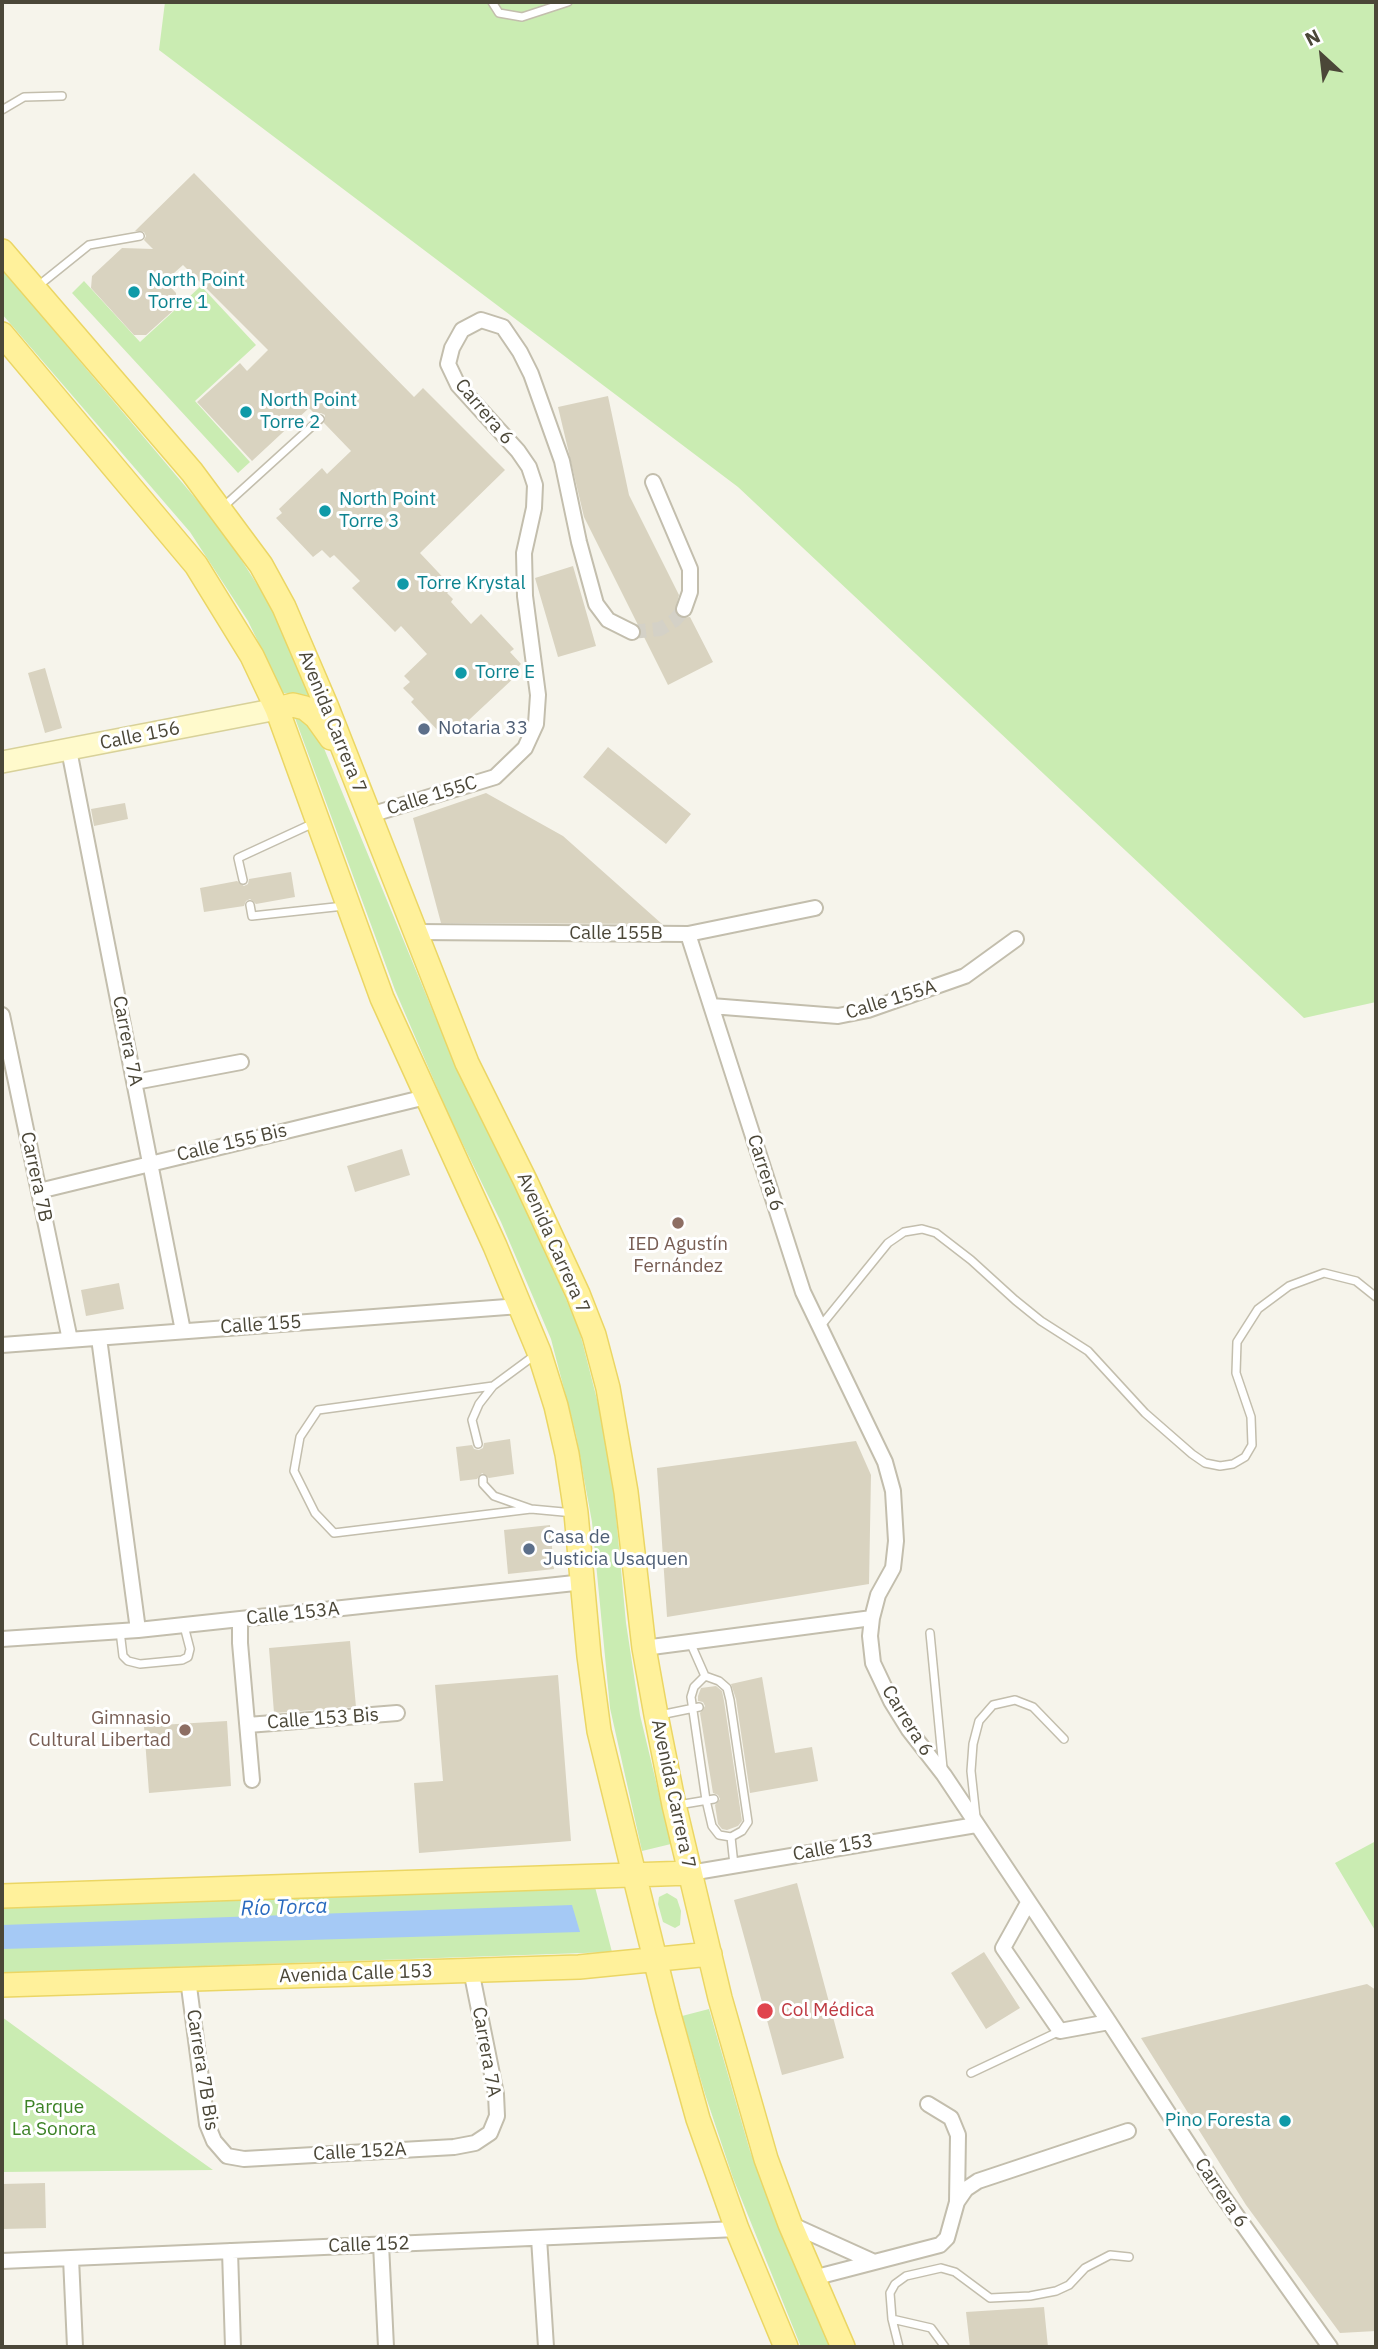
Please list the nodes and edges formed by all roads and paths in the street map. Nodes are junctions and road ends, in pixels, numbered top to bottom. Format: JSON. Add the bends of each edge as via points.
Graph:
{"nodes":[{"id":1,"x":492,"y":2,"type":"edge"},
{"id":2,"x":568,"y":2,"type":"edge"},
{"id":3,"x":62,"y":96,"type":"dead end"},
{"id":4,"x":2,"y":110,"type":"edge"},
{"id":5,"x":140,"y":236,"type":"dead end"},
{"id":6,"x":2,"y":251,"type":"edge"},
{"id":7,"x":34,"y":289,"type":"junction"},
{"id":8,"x":6,"y":344,"type":"edge"},
{"id":9,"x":320,"y":419,"type":"dead end"},
{"id":10,"x":653,"y":482,"type":"dead end"},
{"id":11,"x":221,"y":509,"type":"junction"},
{"id":12,"x":684,"y":609,"type":"tunnel mouth"},
{"id":13,"x":632,"y":632,"type":"tunnel mouth"},
{"id":14,"x":277,"y":709,"type":"junction"},
{"id":15,"x":69,"y":750,"type":"junction"},
{"id":16,"x":2,"y":762,"type":"edge"},
{"id":17,"x":495,"y":777,"type":"joint"},
{"id":18,"x":357,"y":783,"type":"junction"},
{"id":19,"x":370,"y":815,"type":"junction"},
{"id":20,"x":317,"y":822,"type":"junction"},
{"id":21,"x":243,"y":880,"type":"dead end"},
{"id":22,"x":250,"y":905,"type":"dead end"},
{"id":23,"x":349,"y":906,"type":"junction"},
{"id":24,"x":815,"y":908,"type":"dead end"},
{"id":25,"x":416,"y":932,"type":"junction"},
{"id":26,"x":688,"y":934,"type":"junction"},
{"id":27,"x":1016,"y":939,"type":"dead end"},
{"id":28,"x":711,"y":1006,"type":"junction"},
{"id":29,"x":2,"y":1015,"type":"edge"},
{"id":30,"x":241,"y":1062,"type":"dead end"},
{"id":31,"x":7,"y":1063,"type":"edge"},
{"id":32,"x":135,"y":1082,"type":"junction"},
{"id":33,"x":426,"y":1097,"type":"junction"},
{"id":34,"x":150,"y":1163,"type":"junction"},
{"id":35,"x":39,"y":1191,"type":"junction"},
{"id":36,"x":1376,"y":1297,"type":"edge"},
{"id":37,"x":520,"y":1306,"type":"junction"},
{"id":38,"x":819,"y":1328,"type":"junction"},
{"id":39,"x":183,"y":1331,"type":"junction"},
{"id":40,"x":99,"y":1338,"type":"junction"},
{"id":41,"x":71,"y":1340,"type":"junction"},
{"id":42,"x":2,"y":1345,"type":"edge"},
{"id":43,"x":539,"y":1352,"type":"junction"},
{"id":44,"x":493,"y":1386,"type":"junction"},
{"id":45,"x":478,"y":1444,"type":"dead end"},
{"id":46,"x":483,"y":1479,"type":"dead end"},
{"id":47,"x":531,"y":1510,"type":"junction"},
{"id":48,"x":576,"y":1513,"type":"junction"},
{"id":49,"x":583,"y":1582,"type":"junction"},
{"id":50,"x":872,"y":1618,"type":"junction"},
{"id":51,"x":240,"y":1620,"type":"junction"},
{"id":52,"x":184,"y":1626,"type":"junction"},
{"id":53,"x":138,"y":1630,"type":"junction"},
{"id":54,"x":120,"y":1631,"type":"junction"},
{"id":55,"x":930,"y":1633,"type":"dead end"},
{"id":56,"x":2,"y":1639,"type":"edge"},
{"id":57,"x":690,"y":1641,"type":"junction"},
{"id":58,"x":644,"y":1648,"type":"junction"},
{"id":59,"x":705,"y":1676,"type":"junction"},
{"id":60,"x":696,"y":1708,"type":"junction"},
{"id":61,"x":397,"y":1713,"type":"dead end"},
{"id":62,"x":656,"y":1715,"type":"junction"},
{"id":63,"x":248,"y":1724,"type":"junction"},
{"id":64,"x":1064,"y":1739,"type":"dead end"},
{"id":65,"x":944,"y":1776,"type":"junction"},
{"id":66,"x":251,"y":1780,"type":"dead end"},
{"id":67,"x":710,"y":1799,"type":"junction"},
{"id":68,"x":674,"y":1805,"type":"junction"},
{"id":69,"x":976,"y":1825,"type":"junction"},
{"id":70,"x":731,"y":1836,"type":"junction"},
{"id":71,"x":734,"y":1865,"type":"junction"},
{"id":72,"x":690,"y":1873,"type":"junction"},
{"id":73,"x":634,"y":1874,"type":"junction"},
{"id":74,"x":2,"y":1896,"type":"edge"},
{"id":75,"x":1028,"y":1903,"type":"junction"},
{"id":76,"x":710,"y":1954,"type":"junction"},
{"id":77,"x":655,"y":1960,"type":"junction"},
{"id":78,"x":471,"y":1970,"type":"junction"},
{"id":79,"x":188,"y":1979,"type":"junction"},
{"id":80,"x":2,"y":1985,"type":"edge"},
{"id":81,"x":1109,"y":2022,"type":"junction"},
{"id":82,"x":1060,"y":2031,"type":"junction"},
{"id":83,"x":971,"y":2073,"type":"dead end"},
{"id":84,"x":928,"y":2104,"type":"dead end"},
{"id":85,"x":1128,"y":2131,"type":"dead end"},
{"id":86,"x":490,"y":2133,"type":"joint"},
{"id":87,"x":227,"y":2156,"type":"joint"},
{"id":88,"x":957,"y":2202,"type":"junction"},
{"id":89,"x":790,"y":2224,"type":"junction"},
{"id":90,"x":737,"y":2229,"type":"junction"},
{"id":91,"x":538,"y":2238,"type":"junction"},
{"id":92,"x":381,"y":2244,"type":"junction"},
{"id":93,"x":230,"y":2251,"type":"junction"},
{"id":94,"x":1129,"y":2257,"type":"dead end"},
{"id":95,"x":71,"y":2258,"type":"junction"},
{"id":96,"x":2,"y":2261,"type":"edge"},
{"id":97,"x":874,"y":2262,"type":"junction"},
{"id":98,"x":813,"y":2278,"type":"junction"},
{"id":99,"x":892,"y":2319,"type":"junction"},
{"id":100,"x":75,"y":2347,"type":"edge"},
{"id":101,"x":233,"y":2347,"type":"edge"},
{"id":102,"x":386,"y":2347,"type":"edge"},
{"id":103,"x":546,"y":2347,"type":"edge"},
{"id":104,"x":786,"y":2347,"type":"edge"},
{"id":105,"x":843,"y":2347,"type":"edge"},
{"id":106,"x":899,"y":2347,"type":"edge"},
{"id":107,"x":945,"y":2347,"type":"edge"},
{"id":108,"x":1330,"y":2347,"type":"edge"}],
"edges":[{"from":1,"to":2,"type":"lane","via":[[499,13],[522,17]]},
{"from":3,"to":4,"type":"lane","via":[[23,97]]},
{"from":5,"to":7,"type":"lane","via":[[89,244]]},
{"from":6,"to":7,"type":"main road","name":"Avenida Carrera 7"},
{"from":7,"to":11,"type":"main road","name":"Avenida Carrera 7"},
{"from":8,"to":14,"type":"main road","via":[[196,565],[252,656]]},
{"from":9,"to":11,"type":"lane"},
{"from":10,"to":12,"type":"street","via":[[690,569]]},
{"from":11,"to":18,"type":"main road","name":"Avenida Carrera 7","via":[[284,607]]},
{"from":13,"to":17,"type":"street","name":"Carrera 6","via":[[608,620],[596,604],[562,461],[520,352],[503,327],[481,320],[461,330],[448,365],[458,385],[518,451],[535,485],[524,552],[538,695],[536,724],[524,748]]},
{"from":14,"to":15,"type":"street","name":"Calle 156"},
{"from":14,"to":18,"type":"main road","via":[[293,705],[316,717]]},
{"from":14,"to":20,"type":"main road"},
{"from":15,"to":16,"type":"street","name":"Calle 156"},
{"from":15,"to":32,"type":"street","name":"Carrera 7A"},
{"from":17,"to":19,"type":"street","name":"Calle 155C"},
{"from":18,"to":19,"type":"main road","name":"Avenida Carrera 7"},
{"from":19,"to":25,"type":"main road","name":"Avenida Carrera 7"},
{"from":20,"to":21,"type":"lane","via":[[238,858]]},
{"from":20,"to":23,"type":"main road"},
{"from":22,"to":23,"type":"lane","via":[[252,916]]},
{"from":23,"to":33,"type":"main road","via":[[382,998]]},
{"from":24,"to":26,"type":"street","name":"Calle 155B"},
{"from":25,"to":26,"type":"street","name":"Calle 155B"},
{"from":25,"to":58,"type":"main road","name":"Avenida Carrera 7","via":[[467,1063],[594,1335],[626,1492]]},
{"from":26,"to":28,"type":"street","name":"Carrera 6"},
{"from":27,"to":28,"type":"street","name":"Calle 155A","via":[[965,976],[868,1010],[838,1016]]},
{"from":28,"to":38,"type":"street","name":"Carrera 6","via":[[803,1292]]},
{"from":29,"to":31,"type":"street","name":"Carrera 7B"},
{"from":30,"to":32,"type":"street"},
{"from":31,"to":35,"type":"street","name":"Carrera 7B"},
{"from":32,"to":34,"type":"street","name":"Carrera 7A"},
{"from":33,"to":34,"type":"street","name":"Calle 155 Bis"},
{"from":33,"to":37,"type":"main road"},
{"from":34,"to":35,"type":"street","name":"Calle 155 Bis"},
{"from":34,"to":39,"type":"street","name":"Carrera 7A"},
{"from":35,"to":41,"type":"street","name":"Carrera 7B"},
{"from":36,"to":38,"type":"lane","via":[[1356,1281],[1324,1273],[1289,1286],[1258,1309],[1237,1342],[1236,1352],[1236,1373],[1251,1417],[1252,1445],[1245,1457],[1220,1466],[1192,1454],[1144,1413],[1088,1351],[1032,1314],[936,1233],[922,1229],[904,1232],[888,1243]]},
{"from":37,"to":39,"type":"street","name":"Calle 155"},
{"from":37,"to":43,"type":"main road"},
{"from":38,"to":50,"type":"street","name":"Carrera 6","via":[[885,1462],[893,1491],[893,1568]]},
{"from":39,"to":40,"type":"street","name":"Calle 155"},
{"from":40,"to":41,"type":"street","name":"Calle 155"},
{"from":40,"to":53,"type":"street"},
{"from":41,"to":42,"type":"street","name":"Calle 155"},
{"from":43,"to":44,"type":"lane"},
{"from":43,"to":48,"type":"main road","via":[[556,1406]]},
{"from":44,"to":45,"type":"lane","via":[[472,1420]]},
{"from":44,"to":47,"type":"lane","via":[[318,1410],[300,1437],[294,1471],[315,1513],[334,1533]]},
{"from":46,"to":47,"type":"lane","via":[[494,1496]]},
{"from":47,"to":48,"type":"lane"},
{"from":48,"to":49,"type":"main road"},
{"from":49,"to":51,"type":"street","name":"Calle 153A"},
{"from":49,"to":73,"type":"main road","via":[[599,1731]]},
{"from":50,"to":57,"type":"street"},
{"from":50,"to":65,"type":"street","name":"Carrera 6","via":[[873,1663],[909,1730]]},
{"from":51,"to":52,"type":"street","name":"Calle 153A"},
{"from":51,"to":63,"type":"street"},
{"from":52,"to":53,"type":"street","name":"Calle 153A"},
{"from":52,"to":54,"type":"lane","via":[[188,1657],[140,1664],[123,1656]]},
{"from":53,"to":54,"type":"street","name":"Calle 153A"},
{"from":54,"to":56,"type":"street","name":"Calle 153A"},
{"from":55,"to":65,"type":"lane"},
{"from":57,"to":58,"type":"street"},
{"from":57,"to":59,"type":"lane"},
{"from":58,"to":62,"type":"main road","name":"Avenida Carrera 7"},
{"from":59,"to":60,"type":"lane","via":[[691,1697]]},
{"from":59,"to":70,"type":"lane","via":[[727,1688],[748,1822]]},
{"from":60,"to":62,"type":"lane"},
{"from":60,"to":67,"type":"lane"},
{"from":61,"to":63,"type":"street","name":"Calle 153 Bis"},
{"from":62,"to":68,"type":"main road","name":"Avenida Carrera 7"},
{"from":63,"to":66,"type":"street"},
{"from":64,"to":69,"type":"lane","via":[[1033,1707],[1015,1700],[993,1705],[979,1721],[973,1744]]},
{"from":65,"to":69,"type":"street","name":"Carrera 6"},
{"from":67,"to":68,"type":"lane"},
{"from":67,"to":70,"type":"lane","via":[[712,1826],[719,1835]]},
{"from":68,"to":72,"type":"main road","name":"Avenida Carrera 7"},
{"from":69,"to":71,"type":"street","name":"Calle 153"},
{"from":69,"to":75,"type":"street","name":"Carrera 6"},
{"from":70,"to":71,"type":"lane"},
{"from":71,"to":72,"type":"street","name":"Calle 153"},
{"from":72,"to":73,"type":"main road"},
{"from":72,"to":76,"type":"main road","name":"Avenida Carrera 7"},
{"from":73,"to":74,"type":"main road"},
{"from":73,"to":77,"type":"main road"},
{"from":75,"to":81,"type":"street","name":"Carrera 6"},
{"from":75,"to":82,"type":"street","via":[[1003,1948]]},
{"from":76,"to":77,"type":"main road","name":"Avenida Calle 153"},
{"from":76,"to":89,"type":"main road","name":"Avenida Carrera 7","via":[[766,2159]]},
{"from":77,"to":78,"type":"main road","name":"Avenida Calle 153"},
{"from":77,"to":90,"type":"main road","via":[[687,2083]]},
{"from":78,"to":79,"type":"main road","name":"Avenida Calle 153"},
{"from":78,"to":86,"type":"street","name":"Carrera 7A","via":[[496,2094],[497,2116]]},
{"from":79,"to":80,"type":"main road","name":"Avenida Calle 153"},
{"from":79,"to":87,"type":"street","name":"Carrera 7B Bis","via":[[207,2124]]},
{"from":81,"to":82,"type":"street"},
{"from":81,"to":108,"type":"street","name":"Carrera 6","via":[[1217,2188]]},
{"from":82,"to":83,"type":"lane"},
{"from":84,"to":88,"type":"street","via":[[951,2118],[958,2135]]},
{"from":85,"to":88,"type":"street","via":[[978,2181],[965,2189]]},
{"from":86,"to":87,"type":"street","name":"Calle 152A","via":[[475,2143],[454,2147],[244,2160]]},
{"from":88,"to":97,"type":"street","via":[[947,2238],[940,2245]]},
{"from":89,"to":97,"type":"street"},
{"from":89,"to":98,"type":"main road","name":"Avenida Carrera 7"},
{"from":90,"to":91,"type":"street","name":"Calle 152"},
{"from":90,"to":104,"type":"main road"},
{"from":91,"to":92,"type":"street","name":"Calle 152"},
{"from":91,"to":103,"type":"street"},
{"from":92,"to":93,"type":"street","name":"Calle 152"},
{"from":92,"to":102,"type":"street"},
{"from":93,"to":95,"type":"street","name":"Calle 152"},
{"from":93,"to":101,"type":"street"},
{"from":94,"to":99,"type":"lane","via":[[1110,2255],[1085,2267],[1069,2285],[1030,2296],[990,2298],[955,2272],[941,2268],[920,2271],[895,2284],[890,2293]]},
{"from":95,"to":96,"type":"street","name":"Calle 152"},
{"from":95,"to":100,"type":"street"},
{"from":97,"to":98,"type":"street"},
{"from":98,"to":105,"type":"main road","name":"Avenida Carrera 7"},
{"from":99,"to":106,"type":"lane"},
{"from":99,"to":107,"type":"lane","via":[[931,2328]]}]}
